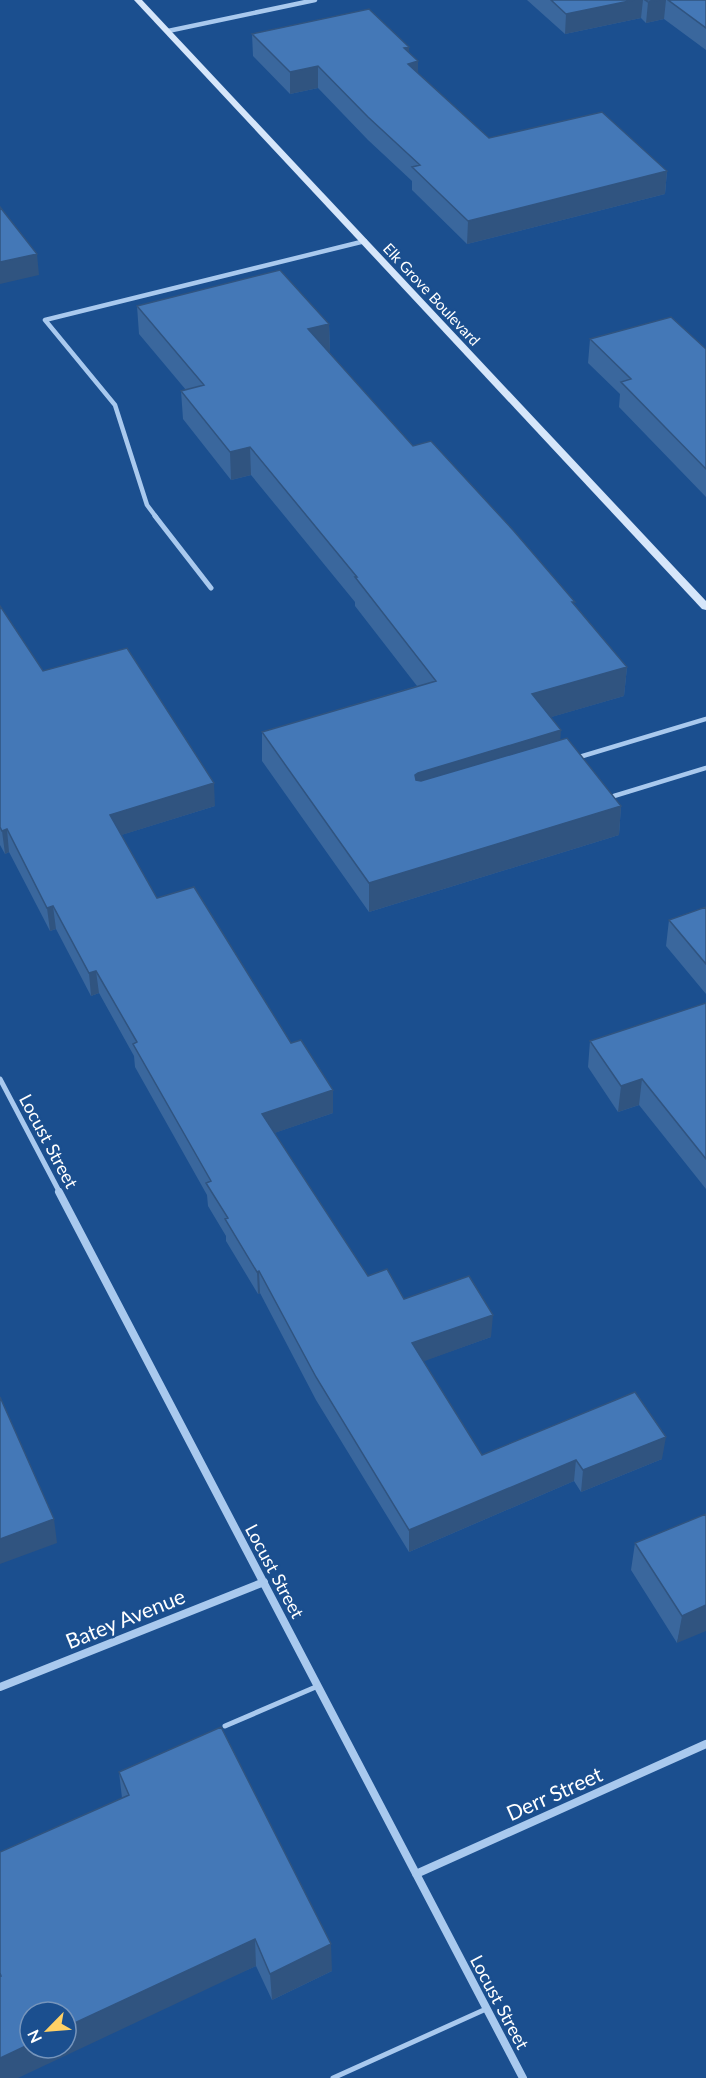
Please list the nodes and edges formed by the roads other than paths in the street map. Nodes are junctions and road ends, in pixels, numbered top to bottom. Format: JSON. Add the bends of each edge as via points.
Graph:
{"nodes":[{"id":1,"x":138,"y":0,"type":"edge"},
{"id":2,"x":315,"y":0,"type":"edge"},
{"id":3,"x":168,"y":31,"type":"junction"},
{"id":4,"x":364,"y":241,"type":"junction"},
{"id":5,"x":211,"y":588,"type":"dead end"},
{"id":6,"x":706,"y":607,"type":"edge"},
{"id":7,"x":706,"y":719,"type":"edge"},
{"id":8,"x":565,"y":761,"type":"edge"},
{"id":9,"x":706,"y":768,"type":"edge"},
{"id":10,"x":614,"y":796,"type":"edge"},
{"id":11,"x":0,"y":1079,"type":"edge"},
{"id":12,"x":264,"y":1582,"type":"junction"},
{"id":13,"x":318,"y":1686,"type":"junction"},
{"id":14,"x":0,"y":1688,"type":"edge"},
{"id":15,"x":225,"y":1726,"type":"dead end"},
{"id":16,"x":706,"y":1744,"type":"edge"},
{"id":17,"x":416,"y":1874,"type":"junction"},
{"id":18,"x":486,"y":2009,"type":"junction"},
{"id":19,"x":333,"y":2078,"type":"edge"},
{"id":20,"x":523,"y":2078,"type":"edge"}],
"edges":[{"from":1,"to":3,"type":"main road","name":"Elk Grove Boulevard"},
{"from":2,"to":3,"type":"street"},
{"from":3,"to":4,"type":"main road","name":"Elk Grove Boulevard"},
{"from":4,"to":5,"type":"street","via":[[45,320],[115,405],[147,506]]},
{"from":4,"to":6,"type":"main road","name":"Elk Grove Boulevard"},
{"from":7,"to":8,"type":"lane"},
{"from":9,"to":10,"type":"lane"},
{"from":11,"to":12,"type":"street","name":"Locust Street"},
{"from":12,"to":13,"type":"street","name":"Locust Street"},
{"from":12,"to":14,"type":"street","name":"Batey Avenue"},
{"from":13,"to":15,"type":"lane"},
{"from":13,"to":17,"type":"street","name":"Locust Street"},
{"from":16,"to":17,"type":"street","name":"Derr Street"},
{"from":17,"to":18,"type":"street","name":"Locust Street"},
{"from":18,"to":19,"type":"lane"},
{"from":18,"to":20,"type":"street","name":"Locust Street"}]}
